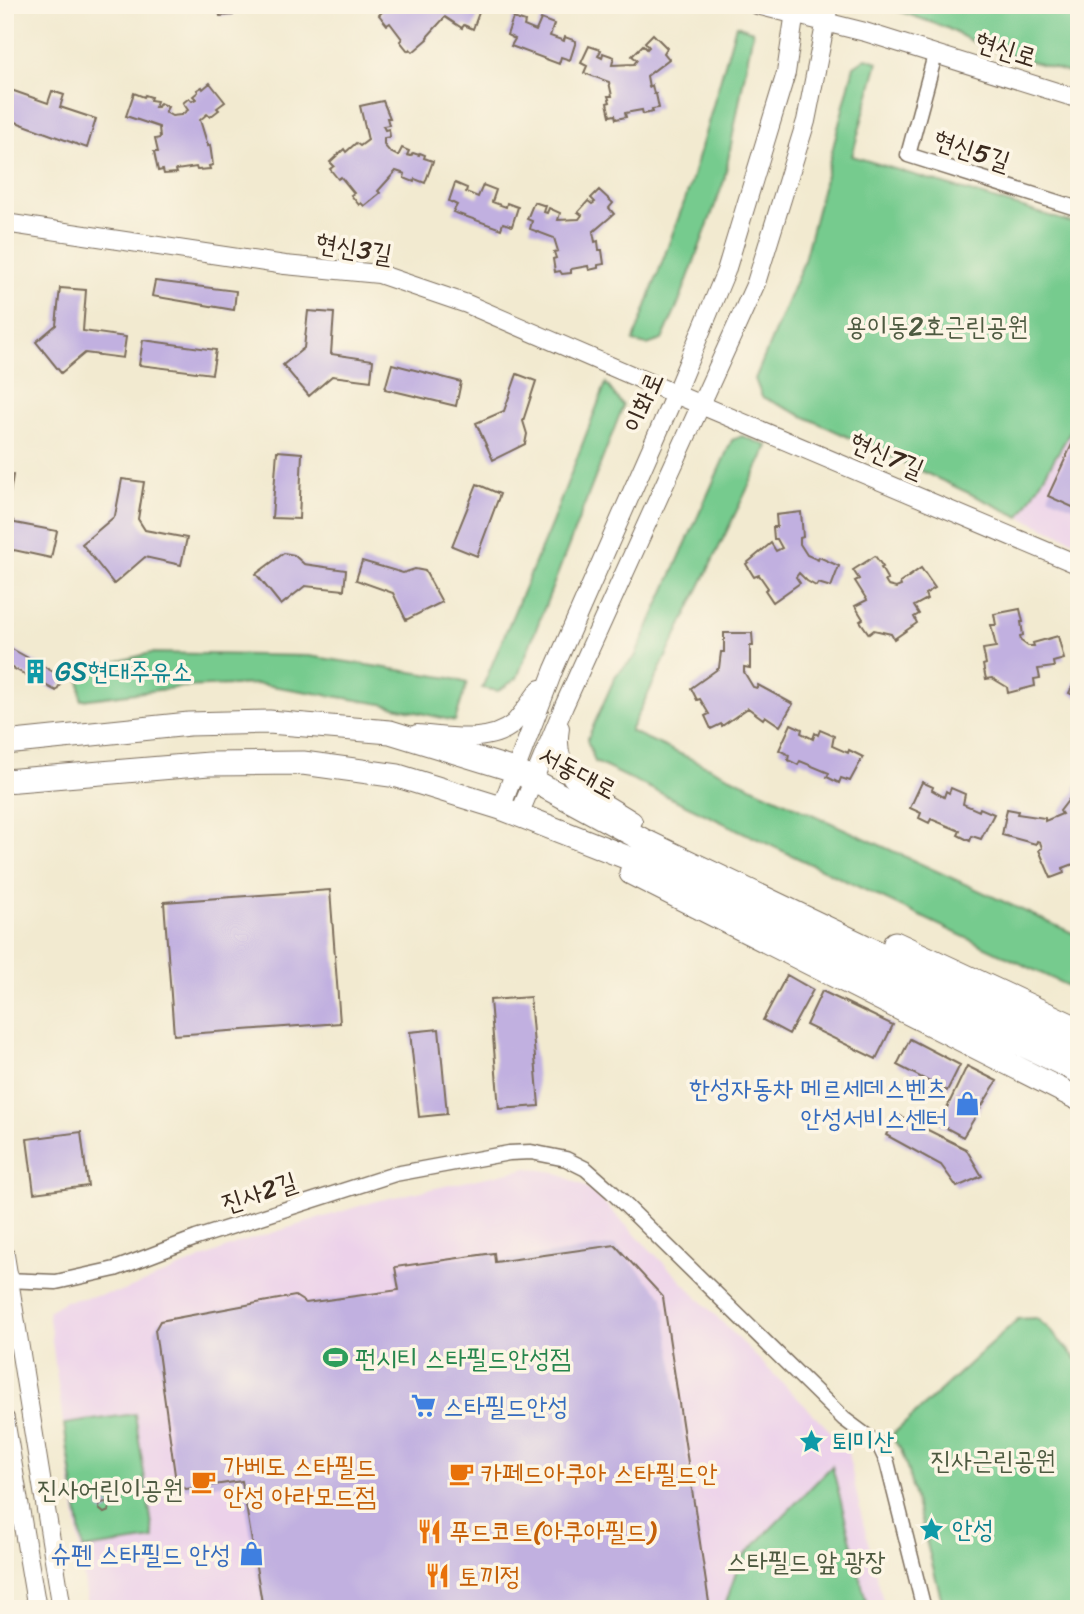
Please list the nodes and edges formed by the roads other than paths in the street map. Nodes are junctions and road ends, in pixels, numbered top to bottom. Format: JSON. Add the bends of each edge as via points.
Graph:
{"nodes":[{"id":1,"x":757,"y":5,"type":"edge"},
{"id":2,"x":795,"y":10,"type":"edge"},
{"id":3,"x":828,"y":14,"type":"edge"},
{"id":4,"x":935,"y":55,"type":"junction"},
{"id":5,"x":1079,"y":99,"type":"edge"},
{"id":6,"x":1079,"y":209,"type":"edge"},
{"id":7,"x":5,"y":223,"type":"edge"},
{"id":8,"x":676,"y":394,"type":"junction"},
{"id":9,"x":700,"y":405,"type":"junction"},
{"id":10,"x":1079,"y":565,"type":"edge"},
{"id":11,"x":554,"y":669,"type":"junction"},
{"id":12,"x":564,"y":706,"type":"junction"},
{"id":13,"x":390,"y":732,"type":"junction"},
{"id":14,"x":5,"y":743,"type":"edge"},
{"id":15,"x":531,"y":778,"type":"junction"},
{"id":16,"x":5,"y":781,"type":"edge"},
{"id":17,"x":510,"y":812,"type":"junction"},
{"id":18,"x":633,"y":821,"type":"junction"},
{"id":19,"x":1079,"y":1029,"type":"edge"},
{"id":20,"x":1079,"y":1049,"type":"edge"},
{"id":21,"x":1079,"y":1072,"type":"edge"},
{"id":22,"x":1079,"y":1099,"type":"edge"},
{"id":23,"x":5,"y":1255,"type":"edge"},
{"id":24,"x":7,"y":1280,"type":"edge"},
{"id":25,"x":5,"y":1419,"type":"edge"},
{"id":26,"x":37,"y":1609,"type":"edge"},
{"id":27,"x":62,"y":1609,"type":"edge"},
{"id":28,"x":924,"y":1609,"type":"edge"}],
"edges":[{"from":1,"to":2,"type":"street","name":"현신로"},
{"from":2,"to":3,"type":"street","name":"현신로"},
{"from":2,"to":8,"type":"street","name":"이화로","via":[[786,73],[753,185],[726,271]]},
{"from":3,"to":4,"type":"street","name":"현신로","via":[[865,32]]},
{"from":3,"to":9,"type":"street","name":"이화로","via":[[806,121],[756,283]]},
{"from":4,"to":5,"type":"street","name":"현신로"},
{"from":4,"to":6,"type":"street","name":"현신5길","via":[[908,155]]},
{"from":7,"to":8,"type":"street","name":"현신3길","via":[[285,265],[379,274],[467,304]]},
{"from":8,"to":9,"type":"street","name":"현신7길"},
{"from":8,"to":11,"type":"street","name":"이화로"},
{"from":9,"to":10,"type":"street","name":"현신7길"},
{"from":9,"to":12,"type":"street","name":"이화로"},
{"from":11,"to":13,"type":"street","via":[[516,721],[493,735]]},
{"from":11,"to":15,"type":"street","name":"이화로"},
{"from":12,"to":15,"type":"street"},
{"from":12,"to":18,"type":"street","via":[[558,741],[559,758],[567,773]]},
{"from":13,"to":14,"type":"main road","name":"서동대로","via":[[255,722],[189,724]]},
{"from":13,"to":15,"type":"main road","name":"서동대로"},
{"from":15,"to":17,"type":"street"},
{"from":15,"to":18,"type":"main road"},
{"from":15,"to":20,"type":"main road","name":"서동대로","via":[[643,840]]},
{"from":16,"to":17,"type":"main road","via":[[209,764],[303,763],[398,776]]},
{"from":17,"to":21,"type":"main road","via":[[669,874]]},
{"from":17,"to":22,"type":"main road"},
{"from":18,"to":19,"type":"main road"},
{"from":23,"to":24,"type":"street"},
{"from":24,"to":27,"type":"street"},
{"from":24,"to":28,"type":"street","name":"진사2길","via":[[56,1282],[115,1269],[396,1174],[509,1153],[566,1158],[598,1179],[844,1419],[879,1445],[894,1480]]},
{"from":25,"to":26,"type":"street"}]}
